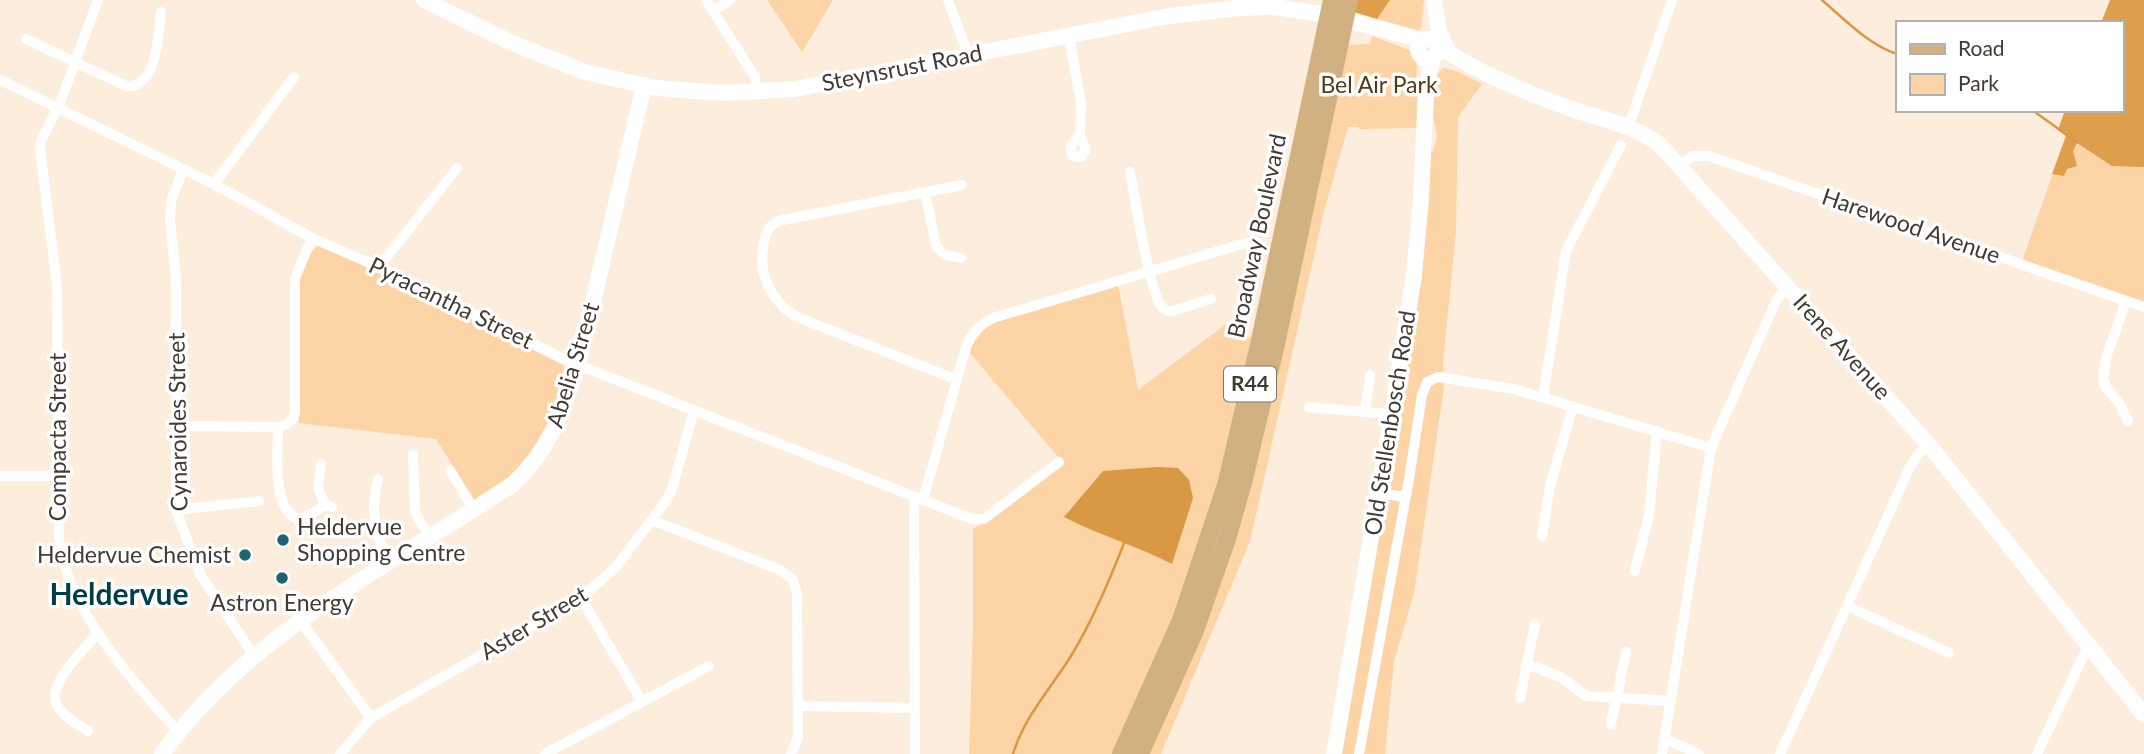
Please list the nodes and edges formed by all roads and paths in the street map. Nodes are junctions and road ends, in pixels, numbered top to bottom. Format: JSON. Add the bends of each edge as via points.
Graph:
{"nodes":[{"id":1,"x":98,"y":0,"type":"edge"},
{"id":2,"x":424,"y":0,"type":"edge"},
{"id":3,"x":706,"y":0,"type":"edge"},
{"id":4,"x":730,"y":0,"type":"edge"},
{"id":5,"x":948,"y":0,"type":"edge"},
{"id":6,"x":1332,"y":0,"type":"edge"},
{"id":7,"x":1349,"y":0,"type":"edge"},
{"id":8,"x":1433,"y":0,"type":"edge"},
{"id":9,"x":1672,"y":0,"type":"edge"},
{"id":10,"x":1220,"y":5,"type":"edge"},
{"id":11,"x":1281,"y":5,"type":"edge"},
{"id":12,"x":713,"y":11,"type":"junction"},
{"id":13,"x":161,"y":12,"type":"dead end"},
{"id":14,"x":1069,"y":36,"type":"junction"},
{"id":15,"x":26,"y":40,"type":"dead end"},
{"id":16,"x":1436,"y":53,"type":"junction"},
{"id":17,"x":968,"y":55,"type":"junction"},
{"id":18,"x":75,"y":62,"type":"junction"},
{"id":19,"x":294,"y":77,"type":"dead end"},
{"id":20,"x":0,"y":80,"type":"edge"},
{"id":21,"x":643,"y":85,"type":"junction"},
{"id":22,"x":757,"y":92,"type":"junction"},
{"id":23,"x":57,"y":108,"type":"junction"},
{"id":24,"x":1628,"y":128,"type":"junction"},
{"id":25,"x":1080,"y":136,"type":"dead end"},
{"id":26,"x":1621,"y":145,"type":"dead end"},
{"id":27,"x":1679,"y":165,"type":"junction"},
{"id":28,"x":457,"y":168,"type":"dead end"},
{"id":29,"x":183,"y":170,"type":"junction"},
{"id":30,"x":1130,"y":172,"type":"dead end"},
{"id":31,"x":214,"y":184,"type":"junction"},
{"id":32,"x":962,"y":185,"type":"dead end"},
{"id":33,"x":926,"y":192,"type":"junction"},
{"id":34,"x":312,"y":238,"type":"junction"},
{"id":35,"x":1249,"y":242,"type":"dead end"},
{"id":36,"x":961,"y":258,"type":"dead end"},
{"id":37,"x":379,"y":267,"type":"junction"},
{"id":38,"x":1149,"y":272,"type":"junction"},
{"id":39,"x":1787,"y":285,"type":"junction"},
{"id":40,"x":1211,"y":299,"type":"dead end"},
{"id":41,"x":2126,"y":301,"type":"junction"},
{"id":42,"x":2144,"y":307,"type":"edge"},
{"id":43,"x":578,"y":365,"type":"junction"},
{"id":44,"x":1370,"y":375,"type":"dead end"},
{"id":45,"x":957,"y":380,"type":"junction"},
{"id":46,"x":1543,"y":397,"type":"junction"},
{"id":47,"x":1573,"y":406,"type":"junction"},
{"id":48,"x":1309,"y":407,"type":"dead end"},
{"id":49,"x":1365,"y":410,"type":"junction"},
{"id":50,"x":694,"y":411,"type":"junction"},
{"id":51,"x":1392,"y":415,"type":"junction"},
{"id":52,"x":2129,"y":421,"type":"dead end"},
{"id":53,"x":176,"y":426,"type":"junction"},
{"id":54,"x":278,"y":427,"type":"junction"},
{"id":55,"x":1657,"y":431,"type":"junction"},
{"id":56,"x":1929,"y":445,"type":"junction"},
{"id":57,"x":1712,"y":447,"type":"junction"},
{"id":58,"x":413,"y":454,"type":"dead end"},
{"id":59,"x":1059,"y":462,"type":"dead end"},
{"id":60,"x":321,"y":464,"type":"dead end"},
{"id":61,"x":450,"y":470,"type":"dead end"},
{"id":62,"x":58,"y":475,"type":"junction"},
{"id":63,"x":0,"y":476,"type":"edge"},
{"id":64,"x":378,"y":479,"type":"dead end"},
{"id":65,"x":463,"y":491,"type":"junction"},
{"id":66,"x":1379,"y":492,"type":"junction"},
{"id":67,"x":450,"y":494,"type":"dead end"},
{"id":68,"x":1405,"y":497,"type":"junction"},
{"id":69,"x":918,"y":498,"type":"junction"},
{"id":70,"x":258,"y":501,"type":"dead end"},
{"id":71,"x":176,"y":510,"type":"junction"},
{"id":72,"x":474,"y":510,"type":"junction"},
{"id":73,"x":652,"y":520,"type":"junction"},
{"id":74,"x":1542,"y":536,"type":"dead end"},
{"id":75,"x":429,"y":538,"type":"junction"},
{"id":76,"x":396,"y":559,"type":"junction"},
{"id":77,"x":1635,"y":571,"type":"dead end"},
{"id":78,"x":582,"y":598,"type":"junction"},
{"id":79,"x":1847,"y":606,"type":"junction"},
{"id":80,"x":300,"y":620,"type":"junction"},
{"id":81,"x":1535,"y":624,"type":"dead end"},
{"id":82,"x":97,"y":634,"type":"junction"},
{"id":83,"x":2089,"y":644,"type":"junction"},
{"id":84,"x":1626,"y":652,"type":"dead end"},
{"id":85,"x":1949,"y":653,"type":"dead end"},
{"id":86,"x":254,"y":656,"type":"junction"},
{"id":87,"x":1526,"y":664,"type":"junction"},
{"id":88,"x":709,"y":666,"type":"dead end"},
{"id":89,"x":1520,"y":698,"type":"dead end"},
{"id":90,"x":1618,"y":698,"type":"junction"},
{"id":91,"x":1671,"y":701,"type":"junction"},
{"id":92,"x":642,"y":702,"type":"junction"},
{"id":93,"x":798,"y":706,"type":"junction"},
{"id":94,"x":914,"y":708,"type":"junction"},
{"id":95,"x":1341,"y":710,"type":"junction"},
{"id":96,"x":1366,"y":714,"type":"junction"},
{"id":97,"x":2144,"y":715,"type":"edge"},
{"id":98,"x":371,"y":718,"type":"junction"},
{"id":99,"x":1611,"y":724,"type":"dead end"},
{"id":100,"x":88,"y":731,"type":"dead end"},
{"id":101,"x":179,"y":733,"type":"junction"},
{"id":102,"x":1665,"y":739,"type":"junction"},
{"id":103,"x":162,"y":754,"type":"edge"},
{"id":104,"x":340,"y":754,"type":"edge"},
{"id":105,"x":545,"y":754,"type":"edge"},
{"id":106,"x":791,"y":754,"type":"edge"},
{"id":107,"x":915,"y":754,"type":"edge"},
{"id":108,"x":1121,"y":754,"type":"edge"},
{"id":109,"x":1140,"y":754,"type":"edge"},
{"id":110,"x":1334,"y":754,"type":"edge"},
{"id":111,"x":1359,"y":754,"type":"edge"},
{"id":112,"x":1662,"y":754,"type":"edge"},
{"id":113,"x":1699,"y":754,"type":"edge"},
{"id":114,"x":1780,"y":754,"type":"edge"},
{"id":115,"x":2037,"y":754,"type":"edge"}],
"edges":[{"from":1,"to":18,"type":"street","name":"Compacta Street"},
{"from":2,"to":21,"type":"street","name":"Steynsrust Road","via":[[541,56]]},
{"from":3,"to":12,"type":"street"},
{"from":4,"to":12,"type":"street"},
{"from":5,"to":17,"type":"street"},
{"from":6,"to":108,"type":"main road","name":"Broadway Boulevard","number":"R44","via":[[1226,485],[1172,642]]},
{"from":7,"to":109,"type":"main road","name":"Broadway Boulevard","number":"R44","via":[[1244,479],[1194,633]]},
{"from":8,"to":16,"type":"street","name":"Old Stellenbosch Road"},
{"from":9,"to":24,"type":"street"},
{"from":10,"to":11,"type":"street","name":"Steynsrust Road"},
{"from":10,"to":14,"type":"street","name":"Steynsrust Road"},
{"from":11,"to":16,"type":"street","name":"Steynsrust Road","via":[[1384,30]]},
{"from":12,"to":22,"type":"street","via":[[755,77]]},
{"from":13,"to":18,"type":"street","via":[[157,52],[140,84],[126,86]]},
{"from":14,"to":17,"type":"street","name":"Steynsrust Road"},
{"from":14,"to":25,"type":"street","via":[[1081,104]]},
{"from":15,"to":18,"type":"street"},
{"from":16,"to":24,"type":"street","name":"Irene Avenue"},
{"from":16,"to":51,"type":"street","name":"Old Stellenbosch Road","via":[[1426,90],[1414,275]]},
{"from":17,"to":22,"type":"street","name":"Steynsrust Road","via":[[795,89]]},
{"from":18,"to":23,"type":"street","name":"Compacta Street"},
{"from":19,"to":31,"type":"street"},
{"from":20,"to":23,"type":"street","name":"Pyracantha Street"},
{"from":21,"to":22,"type":"street","name":"Steynsrust Road"},
{"from":21,"to":43,"type":"street","name":"Abelia Street"},
{"from":23,"to":29,"type":"street","name":"Pyracantha Street"},
{"from":23,"to":62,"type":"street","name":"Compacta Street","via":[[40,150],[57,285]]},
{"from":24,"to":27,"type":"street","name":"Irene Avenue","via":[[1655,141]]},
{"from":26,"to":46,"type":"street","via":[[1566,251]]},
{"from":27,"to":39,"type":"street","name":"Irene Avenue"},
{"from":27,"to":41,"type":"street","name":"Harewood Avenue","via":[[1693,156],[1709,156]]},
{"from":28,"to":37,"type":"street"},
{"from":29,"to":31,"type":"street","name":"Pyracantha Street"},
{"from":29,"to":53,"type":"street","name":"Cynaroides Street","via":[[170,219],[176,278]]},
{"from":30,"to":38,"type":"street"},
{"from":31,"to":34,"type":"street","name":"Pyracantha Street"},
{"from":32,"to":33,"type":"street"},
{"from":33,"to":36,"type":"street","via":[[936,246],[945,255]]},
{"from":33,"to":45,"type":"street","via":[[778,221],[765,236],[763,274],[779,303],[794,316]]},
{"from":34,"to":37,"type":"street","name":"Pyracantha Street"},
{"from":34,"to":54,"type":"street","via":[[295,278],[295,414]]},
{"from":35,"to":38,"type":"street"},
{"from":37,"to":43,"type":"street","name":"Pyracantha Street"},
{"from":38,"to":40,"type":"street","via":[[1166,310]]},
{"from":38,"to":45,"type":"street","via":[[988,320],[970,339]]},
{"from":39,"to":56,"type":"street","name":"Irene Avenue"},
{"from":39,"to":57,"type":"street"},
{"from":41,"to":42,"type":"street","name":"Harewood Avenue"},
{"from":41,"to":52,"type":"street","via":[[2103,378]]},
{"from":43,"to":50,"type":"street","name":"Pyracantha Street"},
{"from":43,"to":72,"type":"street","name":"Abelia Street","via":[[564,410],[544,450],[513,484]]},
{"from":44,"to":49,"type":"street"},
{"from":45,"to":69,"type":"street"},
{"from":46,"to":47,"type":"street"},
{"from":46,"to":68,"type":"street","via":[[1438,377],[1427,382]]},
{"from":47,"to":55,"type":"street"},
{"from":47,"to":74,"type":"street","via":[[1550,486]]},
{"from":48,"to":49,"type":"street"},
{"from":49,"to":51,"type":"street"},
{"from":50,"to":69,"type":"street","name":"Pyracantha Street"},
{"from":50,"to":73,"type":"street","name":"Aster Street","via":[[672,489]]},
{"from":51,"to":66,"type":"street","name":"Old Stellenbosch Road"},
{"from":53,"to":54,"type":"street"},
{"from":53,"to":71,"type":"street","name":"Cynaroides Street"},
{"from":54,"to":60,"type":"street","via":[[280,495],[294,519],[329,506],[317,480]]},
{"from":55,"to":57,"type":"street"},
{"from":55,"to":77,"type":"street","via":[[1649,515]]},
{"from":56,"to":79,"type":"street","via":[[1913,461]]},
{"from":56,"to":83,"type":"street","name":"Irene Avenue"},
{"from":57,"to":91,"type":"street"},
{"from":58,"to":75,"type":"street","via":[[415,512]]},
{"from":59,"to":69,"type":"street","name":"Pyracantha Street","via":[[980,520]]},
{"from":61,"to":65,"type":"street"},
{"from":62,"to":63,"type":"street"},
{"from":62,"to":82,"type":"street","name":"Compacta Street","via":[[63,563]]},
{"from":64,"to":76,"type":"street","via":[[373,504],[378,531],[383,547]]},
{"from":65,"to":67,"type":"street"},
{"from":65,"to":72,"type":"street"},
{"from":66,"to":68,"type":"street"},
{"from":66,"to":95,"type":"street","name":"Old Stellenbosch Road"},
{"from":68,"to":96,"type":"street"},
{"from":69,"to":94,"type":"street"},
{"from":70,"to":71,"type":"street"},
{"from":71,"to":86,"type":"street","name":"Cynaroides Street","via":[[200,574]]},
{"from":72,"to":75,"type":"street","name":"Abelia Street"},
{"from":73,"to":78,"type":"street","name":"Aster Street","via":[[616,567]]},
{"from":73,"to":93,"type":"street","via":[[789,576],[797,594]]},
{"from":75,"to":76,"type":"street","name":"Abelia Street"},
{"from":76,"to":80,"type":"street","name":"Abelia Street"},
{"from":78,"to":92,"type":"street"},
{"from":78,"to":98,"type":"street","name":"Aster Street"},
{"from":79,"to":85,"type":"street"},
{"from":79,"to":114,"type":"street"},
{"from":80,"to":86,"type":"street","name":"Abelia Street"},
{"from":80,"to":98,"type":"street"},
{"from":81,"to":87,"type":"street"},
{"from":82,"to":100,"type":"street","via":[[62,677],[54,695],[62,713]]},
{"from":82,"to":101,"type":"street","name":"Compacta Street"},
{"from":83,"to":97,"type":"street","name":"Irene Avenue"},
{"from":83,"to":115,"type":"street"},
{"from":84,"to":90,"type":"street"},
{"from":86,"to":101,"type":"street","name":"Abelia Street"},
{"from":87,"to":89,"type":"street"},
{"from":87,"to":90,"type":"street","via":[[1561,677],[1582,694]]},
{"from":88,"to":92,"type":"street"},
{"from":90,"to":91,"type":"street"},
{"from":90,"to":99,"type":"street"},
{"from":91,"to":102,"type":"street"},
{"from":92,"to":105,"type":"street"},
{"from":93,"to":94,"type":"street"},
{"from":93,"to":106,"type":"street","via":[[798,737]]},
{"from":94,"to":107,"type":"street"},
{"from":95,"to":96,"type":"street"},
{"from":95,"to":110,"type":"street","name":"Old Stellenbosch Road"},
{"from":96,"to":111,"type":"street"},
{"from":98,"to":104,"type":"street","name":"Aster Street"},
{"from":101,"to":103,"type":"street","name":"Abelia Street"},
{"from":102,"to":112,"type":"street"},
{"from":102,"to":113,"type":"street"}]}
